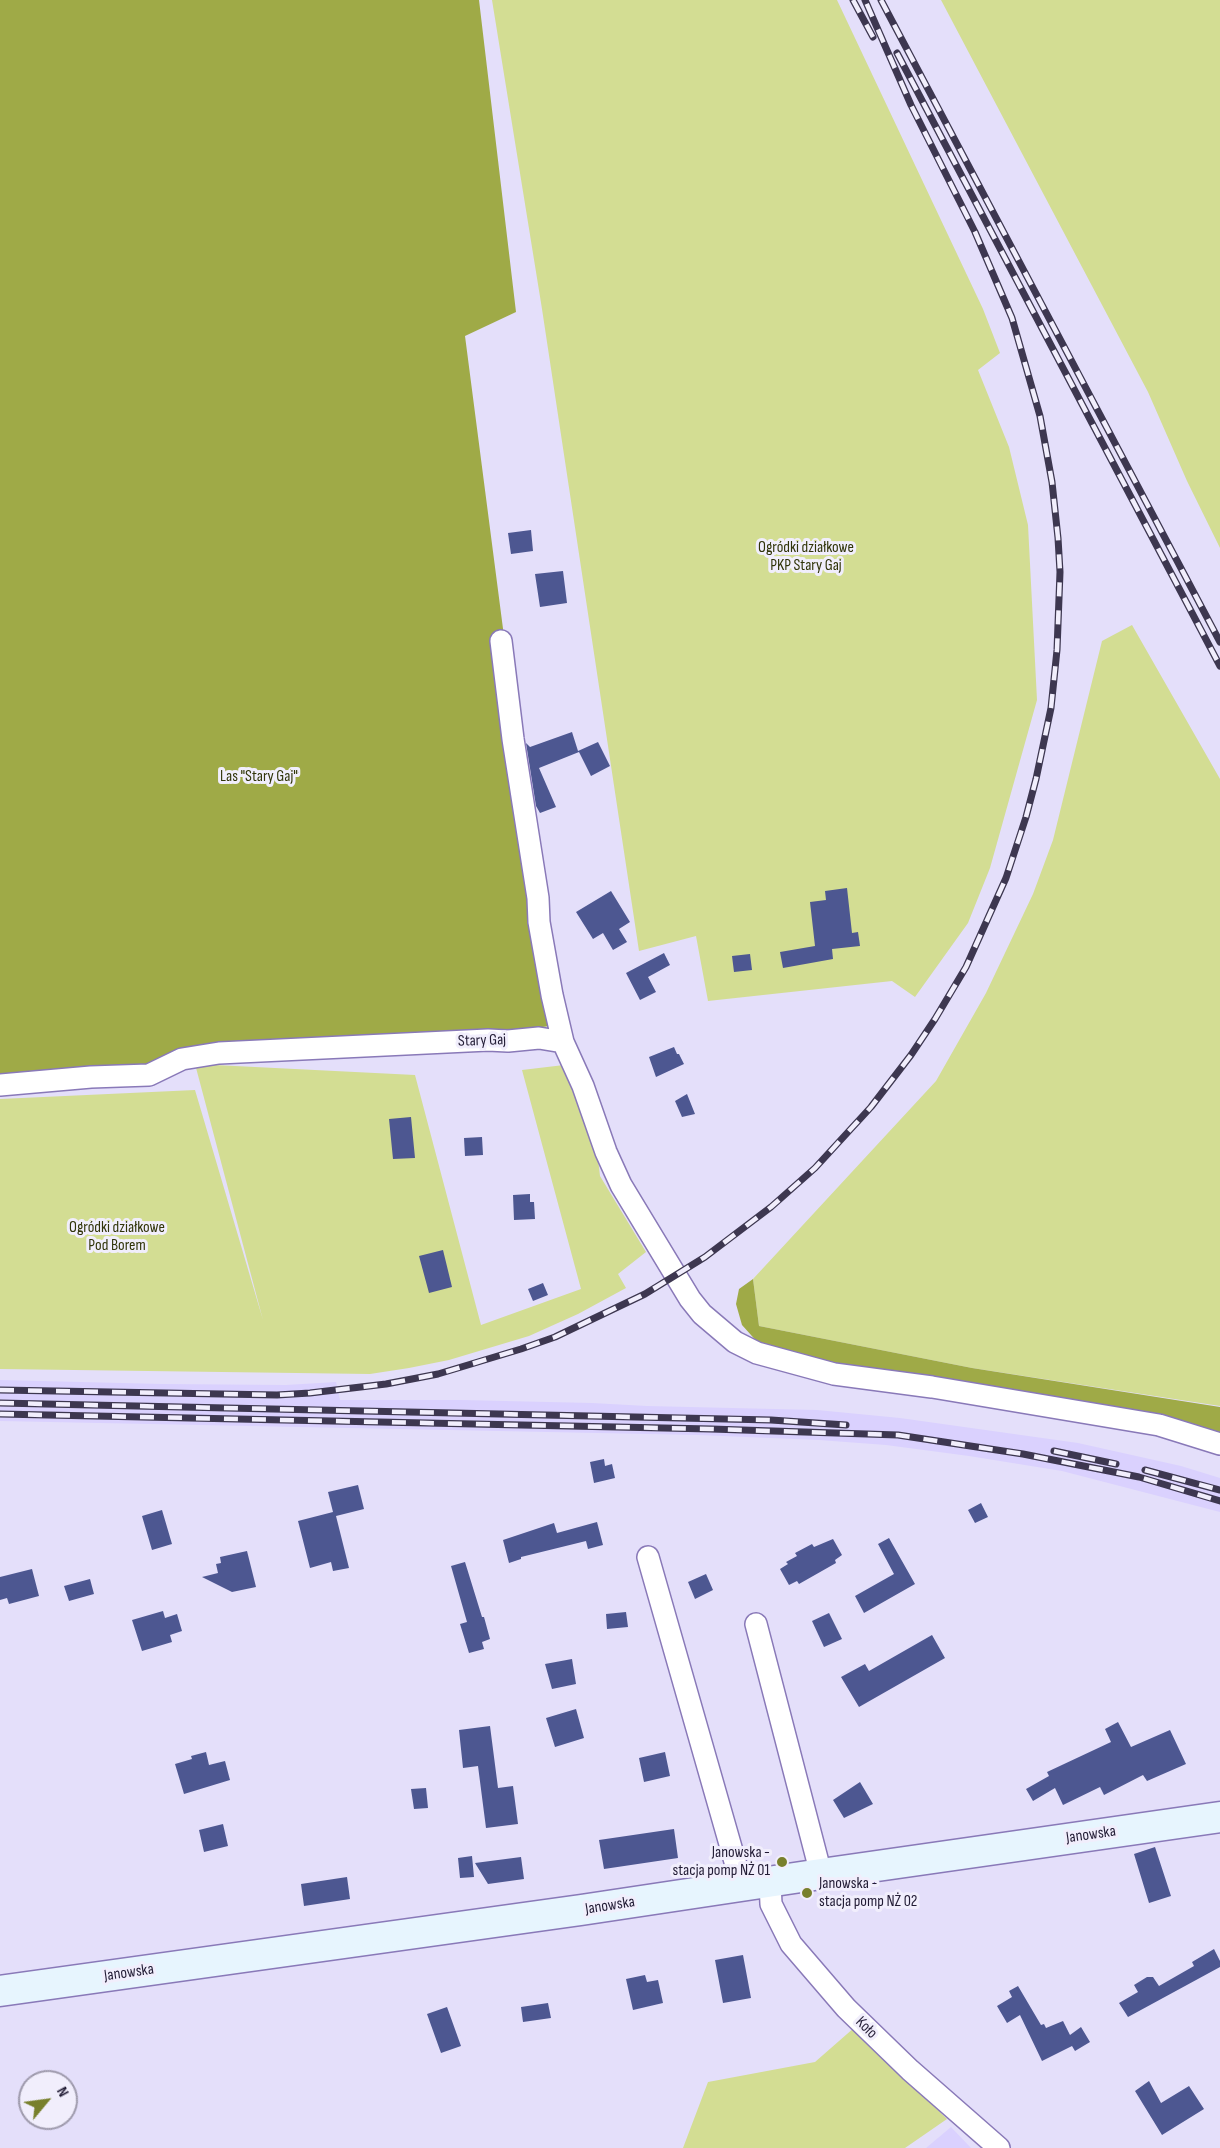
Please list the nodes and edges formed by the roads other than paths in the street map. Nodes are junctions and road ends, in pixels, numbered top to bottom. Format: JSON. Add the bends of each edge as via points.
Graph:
{"nodes":[{"id":1,"x":501,"y":641,"type":"dead end"},
{"id":2,"x":563,"y":1042,"type":"junction"},
{"id":3,"x":0,"y":1085,"type":"edge"},
{"id":4,"x":1220,"y":1444,"type":"edge"},
{"id":5,"x":648,"y":1557,"type":"dead end"},
{"id":6,"x":756,"y":1624,"type":"dead end"},
{"id":7,"x":1220,"y":1817,"type":"edge"},
{"id":8,"x":821,"y":1874,"type":"junction"},
{"id":9,"x":756,"y":1884,"type":"junction"},
{"id":10,"x":0,"y":1991,"type":"edge"},
{"id":11,"x":999,"y":2148,"type":"edge"}],
"edges":[{"from":1,"to":2,"type":"street","via":[[539,922]]},
{"from":2,"to":3,"type":"street","name":"Stary Gaj","via":[[539,1038],[219,1053],[182,1059],[149,1075]]},
{"from":2,"to":4,"type":"street","via":[[621,1185],[690,1299],[735,1342],[777,1360],[834,1374],[1159,1425]]},
{"from":5,"to":9,"type":"street","name":"Koło"},
{"from":6,"to":8,"type":"street"},
{"from":7,"to":8,"type":"street","name":"Janowska"},
{"from":8,"to":9,"type":"street","name":"Janowska"},
{"from":9,"to":10,"type":"street","name":"Janowska"},
{"from":9,"to":11,"type":"street","name":"Koło","via":[[791,1944],[832,1992],[895,2056]]}]}
